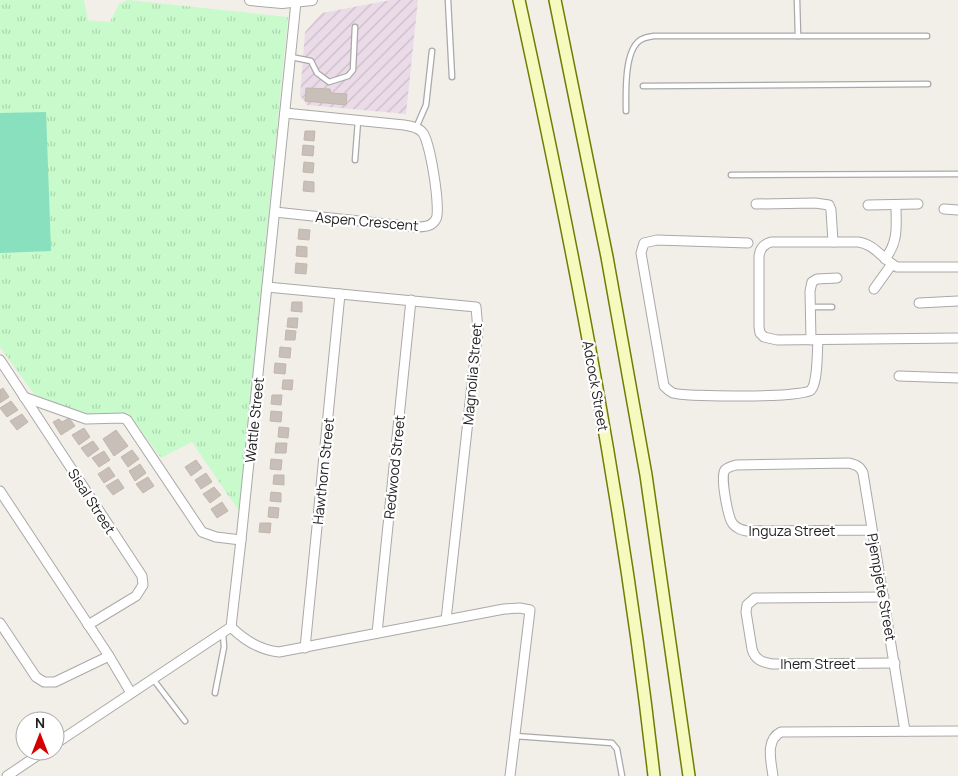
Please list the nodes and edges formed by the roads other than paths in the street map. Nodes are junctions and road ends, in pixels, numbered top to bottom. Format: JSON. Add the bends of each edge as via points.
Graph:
{"nodes":[{"id":1,"x":250,"y":0,"type":"edge"},
{"id":2,"x":312,"y":0,"type":"edge"},
{"id":3,"x":448,"y":0,"type":"edge"},
{"id":4,"x":519,"y":0,"type":"edge"},
{"id":5,"x":555,"y":0,"type":"edge"},
{"id":6,"x":797,"y":0,"type":"edge"},
{"id":7,"x":296,"y":1,"type":"edge"},
{"id":8,"x":355,"y":27,"type":"dead end"},
{"id":9,"x":798,"y":36,"type":"junction"},
{"id":10,"x":927,"y":36,"type":"dead end"},
{"id":11,"x":432,"y":51,"type":"dead end"},
{"id":12,"x":291,"y":57,"type":"junction"},
{"id":13,"x":452,"y":77,"type":"dead end"},
{"id":14,"x":928,"y":84,"type":"dead end"},
{"id":15,"x":643,"y":86,"type":"dead end"},
{"id":16,"x":626,"y":111,"type":"dead end"},
{"id":17,"x":285,"y":113,"type":"junction"},
{"id":18,"x":358,"y":122,"type":"junction"},
{"id":19,"x":416,"y":128,"type":"junction"},
{"id":20,"x":355,"y":160,"type":"dead end"},
{"id":21,"x":958,"y":174,"type":"edge"},
{"id":22,"x":730,"y":175,"type":"dead end"},
{"id":23,"x":756,"y":204,"type":"dead end"},
{"id":24,"x":918,"y":204,"type":"dead end"},
{"id":25,"x":868,"y":205,"type":"dead end"},
{"id":26,"x":896,"y":205,"type":"junction"},
{"id":27,"x":944,"y":209,"type":"dead end"},
{"id":28,"x":958,"y":210,"type":"edge"},
{"id":29,"x":275,"y":212,"type":"junction"},
{"id":30,"x":833,"y":242,"type":"junction"},
{"id":31,"x":748,"y":243,"type":"dead end"},
{"id":32,"x":889,"y":261,"type":"junction"},
{"id":33,"x":958,"y":267,"type":"edge"},
{"id":34,"x":837,"y":278,"type":"dead end"},
{"id":35,"x":267,"y":287,"type":"junction"},
{"id":36,"x":874,"y":289,"type":"dead end"},
{"id":37,"x":340,"y":294,"type":"junction"},
{"id":38,"x":411,"y":300,"type":"junction"},
{"id":39,"x":958,"y":301,"type":"edge"},
{"id":40,"x":919,"y":303,"type":"dead end"},
{"id":41,"x":810,"y":308,"type":"junction"},
{"id":42,"x":832,"y":308,"type":"dead end"},
{"id":43,"x":958,"y":338,"type":"edge"},
{"id":44,"x":815,"y":340,"type":"junction"},
{"id":45,"x":0,"y":360,"type":"edge"},
{"id":46,"x":899,"y":376,"type":"dead end"},
{"id":47,"x":958,"y":378,"type":"edge"},
{"id":48,"x":24,"y":397,"type":"junction"},
{"id":49,"x":837,"y":463,"type":"joint"},
{"id":50,"x":0,"y":491,"type":"edge"},
{"id":51,"x":872,"y":530,"type":"junction"},
{"id":52,"x":241,"y":540,"type":"junction"},
{"id":53,"x":884,"y":597,"type":"junction"},
{"id":54,"x":446,"y":620,"type":"junction"},
{"id":55,"x":0,"y":623,"type":"edge"},
{"id":56,"x":88,"y":625,"type":"junction"},
{"id":57,"x":226,"y":630,"type":"junction"},
{"id":58,"x":377,"y":633,"type":"junction"},
{"id":59,"x":306,"y":648,"type":"junction"},
{"id":60,"x":109,"y":656,"type":"junction"},
{"id":61,"x":895,"y":663,"type":"junction"},
{"id":62,"x":152,"y":678,"type":"junction"},
{"id":63,"x":132,"y":693,"type":"junction"},
{"id":64,"x":215,"y":693,"type":"dead end"},
{"id":65,"x":186,"y":721,"type":"dead end"},
{"id":66,"x":905,"y":731,"type":"junction"},
{"id":67,"x":958,"y":731,"type":"edge"},
{"id":68,"x":515,"y":736,"type":"junction"},
{"id":69,"x":65,"y":737,"type":"edge"},
{"id":70,"x":29,"y":761,"type":"edge"},
{"id":71,"x":7,"y":776,"type":"edge"},
{"id":72,"x":510,"y":776,"type":"edge"},
{"id":73,"x":622,"y":776,"type":"edge"},
{"id":74,"x":654,"y":776,"type":"edge"},
{"id":75,"x":690,"y":776,"type":"edge"},
{"id":76,"x":773,"y":776,"type":"edge"}],
"edges":[{"from":1,"to":7,"type":"street"},
{"from":2,"to":7,"type":"street"},
{"from":3,"to":13,"type":"lane"},
{"from":4,"to":74,"type":"main road","name":"Adcock Street","via":[[587,332],[634,626]]},
{"from":5,"to":75,"type":"main road","via":[[607,257],[646,475]]},
{"from":6,"to":9,"type":"lane"},
{"from":7,"to":12,"type":"street","name":"Wattle Street"},
{"from":8,"to":12,"type":"lane","via":[[353,70],[348,76],[329,82],[317,73],[311,61]]},
{"from":9,"to":10,"type":"lane"},
{"from":9,"to":16,"type":"lane","via":[[644,38],[632,51]]},
{"from":11,"to":19,"type":"lane","via":[[426,105]]},
{"from":12,"to":17,"type":"street","name":"Wattle Street"},
{"from":14,"to":15,"type":"lane"},
{"from":17,"to":18,"type":"street"},
{"from":17,"to":29,"type":"street","name":"Wattle Street"},
{"from":18,"to":19,"type":"street"},
{"from":18,"to":20,"type":"lane"},
{"from":19,"to":29,"type":"street","name":"Aspen Crescent","via":[[426,138],[438,203],[438,216],[431,225],[415,227]]},
{"from":21,"to":22,"type":"lane"},
{"from":23,"to":30,"type":"street","via":[[829,205]]},
{"from":24,"to":26,"type":"street"},
{"from":25,"to":26,"type":"street"},
{"from":26,"to":32,"type":"street","via":[[896,241]]},
{"from":27,"to":28,"type":"street"},
{"from":29,"to":35,"type":"street","name":"Wattle Street"},
{"from":30,"to":32,"type":"street","via":[[864,243]]},
{"from":30,"to":44,"type":"street","via":[[771,242],[759,252],[760,333],[768,339]]},
{"from":31,"to":44,"type":"street","via":[[657,240],[644,243],[641,253],[664,386],[675,393],[693,395],[787,396],[806,393],[815,379]]},
{"from":32,"to":33,"type":"street","via":[[906,268]]},
{"from":32,"to":36,"type":"street"},
{"from":34,"to":41,"type":"street","via":[[813,280]]},
{"from":35,"to":37,"type":"street","name":"Magnolia Street"},
{"from":35,"to":52,"type":"street","name":"Wattle Street"},
{"from":37,"to":38,"type":"street","name":"Magnolia Street"},
{"from":37,"to":59,"type":"street","name":"Hawthorn Street"},
{"from":38,"to":54,"type":"street","name":"Magnolia Street","via":[[476,307],[478,322]]},
{"from":38,"to":58,"type":"street","name":"Redwood Street"},
{"from":39,"to":40,"type":"street"},
{"from":41,"to":42,"type":"lane"},
{"from":41,"to":44,"type":"street"},
{"from":43,"to":44,"type":"street"},
{"from":45,"to":48,"type":"street","name":"Sisal Street"},
{"from":46,"to":47,"type":"street"},
{"from":48,"to":52,"type":"street","via":[[86,419],[123,418],[132,426],[202,532]]},
{"from":48,"to":56,"type":"street","name":"Sisal Street","via":[[143,580],[136,596]]},
{"from":49,"to":51,"type":"street","name":"Pjempjete Street","via":[[861,468]]},
{"from":49,"to":51,"type":"street","name":"Inguza Street","via":[[736,465],[728,468],[724,474],[724,487],[731,521],[734,526],[747,531]]},
{"from":50,"to":56,"type":"street"},
{"from":51,"to":53,"type":"street","name":"Pjempjete Street"},
{"from":52,"to":57,"type":"street","name":"Wattle Street"},
{"from":53,"to":61,"type":"street","name":"Pjempjete Street"},
{"from":53,"to":61,"type":"street","name":"Ihem Street","via":[[755,598],[747,605],[746,612],[753,655],[762,662]]},
{"from":54,"to":58,"type":"street"},
{"from":54,"to":68,"type":"street","via":[[514,608],[530,610]]},
{"from":55,"to":60,"type":"street","via":[[36,677],[44,682],[55,682]]},
{"from":56,"to":60,"type":"street"},
{"from":57,"to":59,"type":"street","via":[[271,651]]},
{"from":57,"to":62,"type":"street"},
{"from":57,"to":64,"type":"lane"},
{"from":58,"to":59,"type":"street"},
{"from":60,"to":63,"type":"street"},
{"from":61,"to":66,"type":"street","name":"Pjempjete Street"},
{"from":62,"to":63,"type":"street"},
{"from":62,"to":65,"type":"lane"},
{"from":63,"to":69,"type":"street"},
{"from":66,"to":67,"type":"street"},
{"from":66,"to":76,"type":"street","via":[[781,732],[771,744]]},
{"from":68,"to":72,"type":"street"},
{"from":68,"to":73,"type":"lane","via":[[612,743],[617,749]]},
{"from":70,"to":71,"type":"street"}]}
